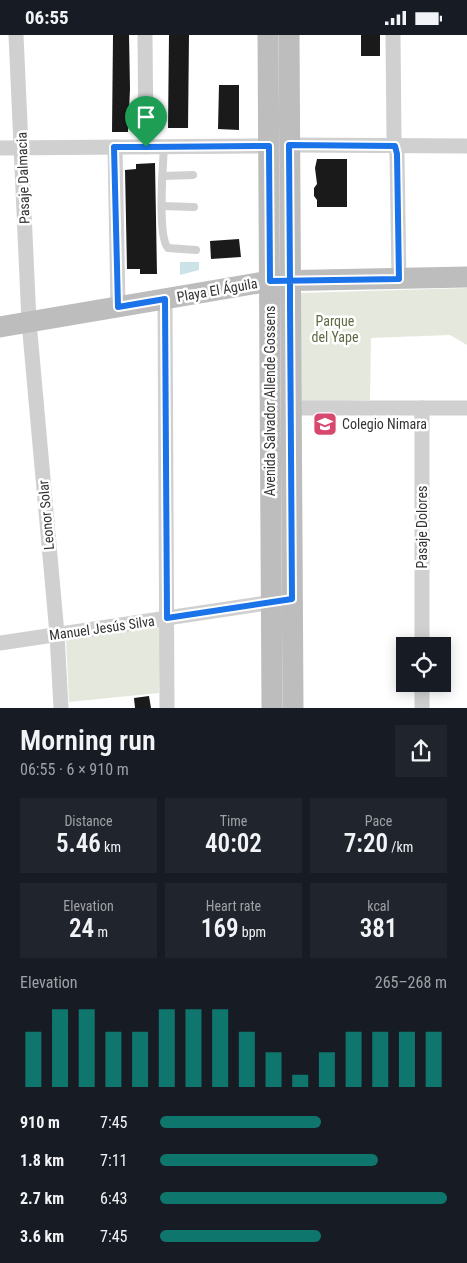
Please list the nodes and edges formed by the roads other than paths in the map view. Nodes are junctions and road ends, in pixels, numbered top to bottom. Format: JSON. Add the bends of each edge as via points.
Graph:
{"nodes":[{"id":1,"x":16,"y":35,"type":"edge"},
{"id":2,"x":145,"y":35,"type":"edge"},
{"id":3,"x":268,"y":35,"type":"edge"},
{"id":4,"x":289,"y":35,"type":"edge"},
{"id":5,"x":393,"y":35,"type":"edge"},
{"id":6,"x":279,"y":145,"type":"junction"},
{"id":7,"x":395,"y":146,"type":"junction"},
{"id":8,"x":467,"y":146,"type":"edge"},
{"id":9,"x":114,"y":147,"type":"junction"},
{"id":10,"x":146,"y":147,"type":"junction"},
{"id":11,"x":164,"y":147,"type":"junction"},
{"id":12,"x":0,"y":148,"type":"edge"},
{"id":13,"x":22,"y":148,"type":"junction"},
{"id":14,"x":193,"y":175,"type":"dead end"},
{"id":15,"x":163,"y":176,"type":"junction"},
{"id":16,"x":162,"y":206,"type":"junction"},
{"id":17,"x":194,"y":207,"type":"dead end"},
{"id":18,"x":196,"y":250,"type":"dead end"},
{"id":19,"x":467,"y":277,"type":"edge"},
{"id":20,"x":399,"y":279,"type":"junction"},
{"id":21,"x":280,"y":281,"type":"junction"},
{"id":22,"x":165,"y":299,"type":"junction"},
{"id":23,"x":118,"y":307,"type":"junction"},
{"id":24,"x":28,"y":322,"type":"junction"},
{"id":25,"x":0,"y":327,"type":"edge"},
{"id":26,"x":422,"y":408,"type":"junction"},
{"id":27,"x":467,"y":408,"type":"edge"},
{"id":28,"x":291,"y":409,"type":"junction"},
{"id":29,"x":292,"y":599,"type":"junction"},
{"id":30,"x":271,"y":603,"type":"junction"},
{"id":31,"x":167,"y":618,"type":"junction"},
{"id":32,"x":57,"y":634,"type":"junction"},
{"id":33,"x":422,"y":637,"type":"edge"},
{"id":34,"x":0,"y":643,"type":"edge"},
{"id":35,"x":422,"y":692,"type":"edge"},
{"id":36,"x":61,"y":708,"type":"edge"},
{"id":37,"x":167,"y":708,"type":"edge"},
{"id":38,"x":272,"y":708,"type":"edge"},
{"id":39,"x":293,"y":708,"type":"edge"},
{"id":40,"x":422,"y":708,"type":"edge"}],
"edges":[{"from":1,"to":13,"type":"street","name":"Pasaje Dalmacia"},
{"from":2,"to":10,"type":"street"},
{"from":3,"to":6,"type":"main road","name":"Avenida Salvador Allende Gossens"},
{"from":4,"to":6,"type":"main road","name":"Avenida Salvador Allende Gossens"},
{"from":5,"to":7,"type":"street"},
{"from":6,"to":7,"type":"street"},
{"from":6,"to":11,"type":"street"},
{"from":6,"to":21,"type":"main road","name":"Avenida Salvador Allende Gossens"},
{"from":7,"to":8,"type":"street"},
{"from":7,"to":20,"type":"street"},
{"from":9,"to":10,"type":"street"},
{"from":9,"to":13,"type":"street"},
{"from":9,"to":23,"type":"street"},
{"from":10,"to":11,"type":"street"},
{"from":11,"to":15,"type":"lane"},
{"from":12,"to":13,"type":"street"},
{"from":13,"to":24,"type":"street","name":"Pasaje Dalmacia"},
{"from":14,"to":15,"type":"lane"},
{"from":15,"to":16,"type":"lane"},
{"from":16,"to":17,"type":"lane"},
{"from":16,"to":18,"type":"lane","via":[[168,248]]},
{"from":19,"to":20,"type":"main road","name":"Playa El Águila"},
{"from":20,"to":21,"type":"main road","name":"Playa El Águila"},
{"from":21,"to":22,"type":"main road","name":"Playa El Águila"},
{"from":21,"to":28,"type":"main road","name":"Avenida Salvador Allende Gossens"},
{"from":21,"to":30,"type":"main road","name":"Avenida Salvador Allende Gossens"},
{"from":22,"to":23,"type":"main road","name":"Playa El Águila"},
{"from":22,"to":31,"type":"street"},
{"from":23,"to":24,"type":"main road","name":"Playa El Águila"},
{"from":24,"to":25,"type":"main road","name":"Playa El Águila"},
{"from":24,"to":32,"type":"street","name":"Leonor Solar"},
{"from":26,"to":27,"type":"street"},
{"from":26,"to":28,"type":"street"},
{"from":26,"to":33,"type":"street","name":"Pasaje Dolores"},
{"from":28,"to":29,"type":"main road","name":"Avenida Salvador Allende Gossens"},
{"from":29,"to":30,"type":"street","name":"Manuel Jesús Silva"},
{"from":29,"to":39,"type":"main road","name":"Avenida Salvador Allende Gossens"},
{"from":30,"to":31,"type":"street","name":"Manuel Jesús Silva"},
{"from":30,"to":38,"type":"main road","name":"Avenida Salvador Allende Gossens"},
{"from":31,"to":32,"type":"street","name":"Manuel Jesús Silva"},
{"from":31,"to":37,"type":"street"},
{"from":32,"to":34,"type":"street","name":"Manuel Jesús Silva"},
{"from":32,"to":36,"type":"street","name":"Leonor Solar"},
{"from":35,"to":40,"type":"street"}]}
